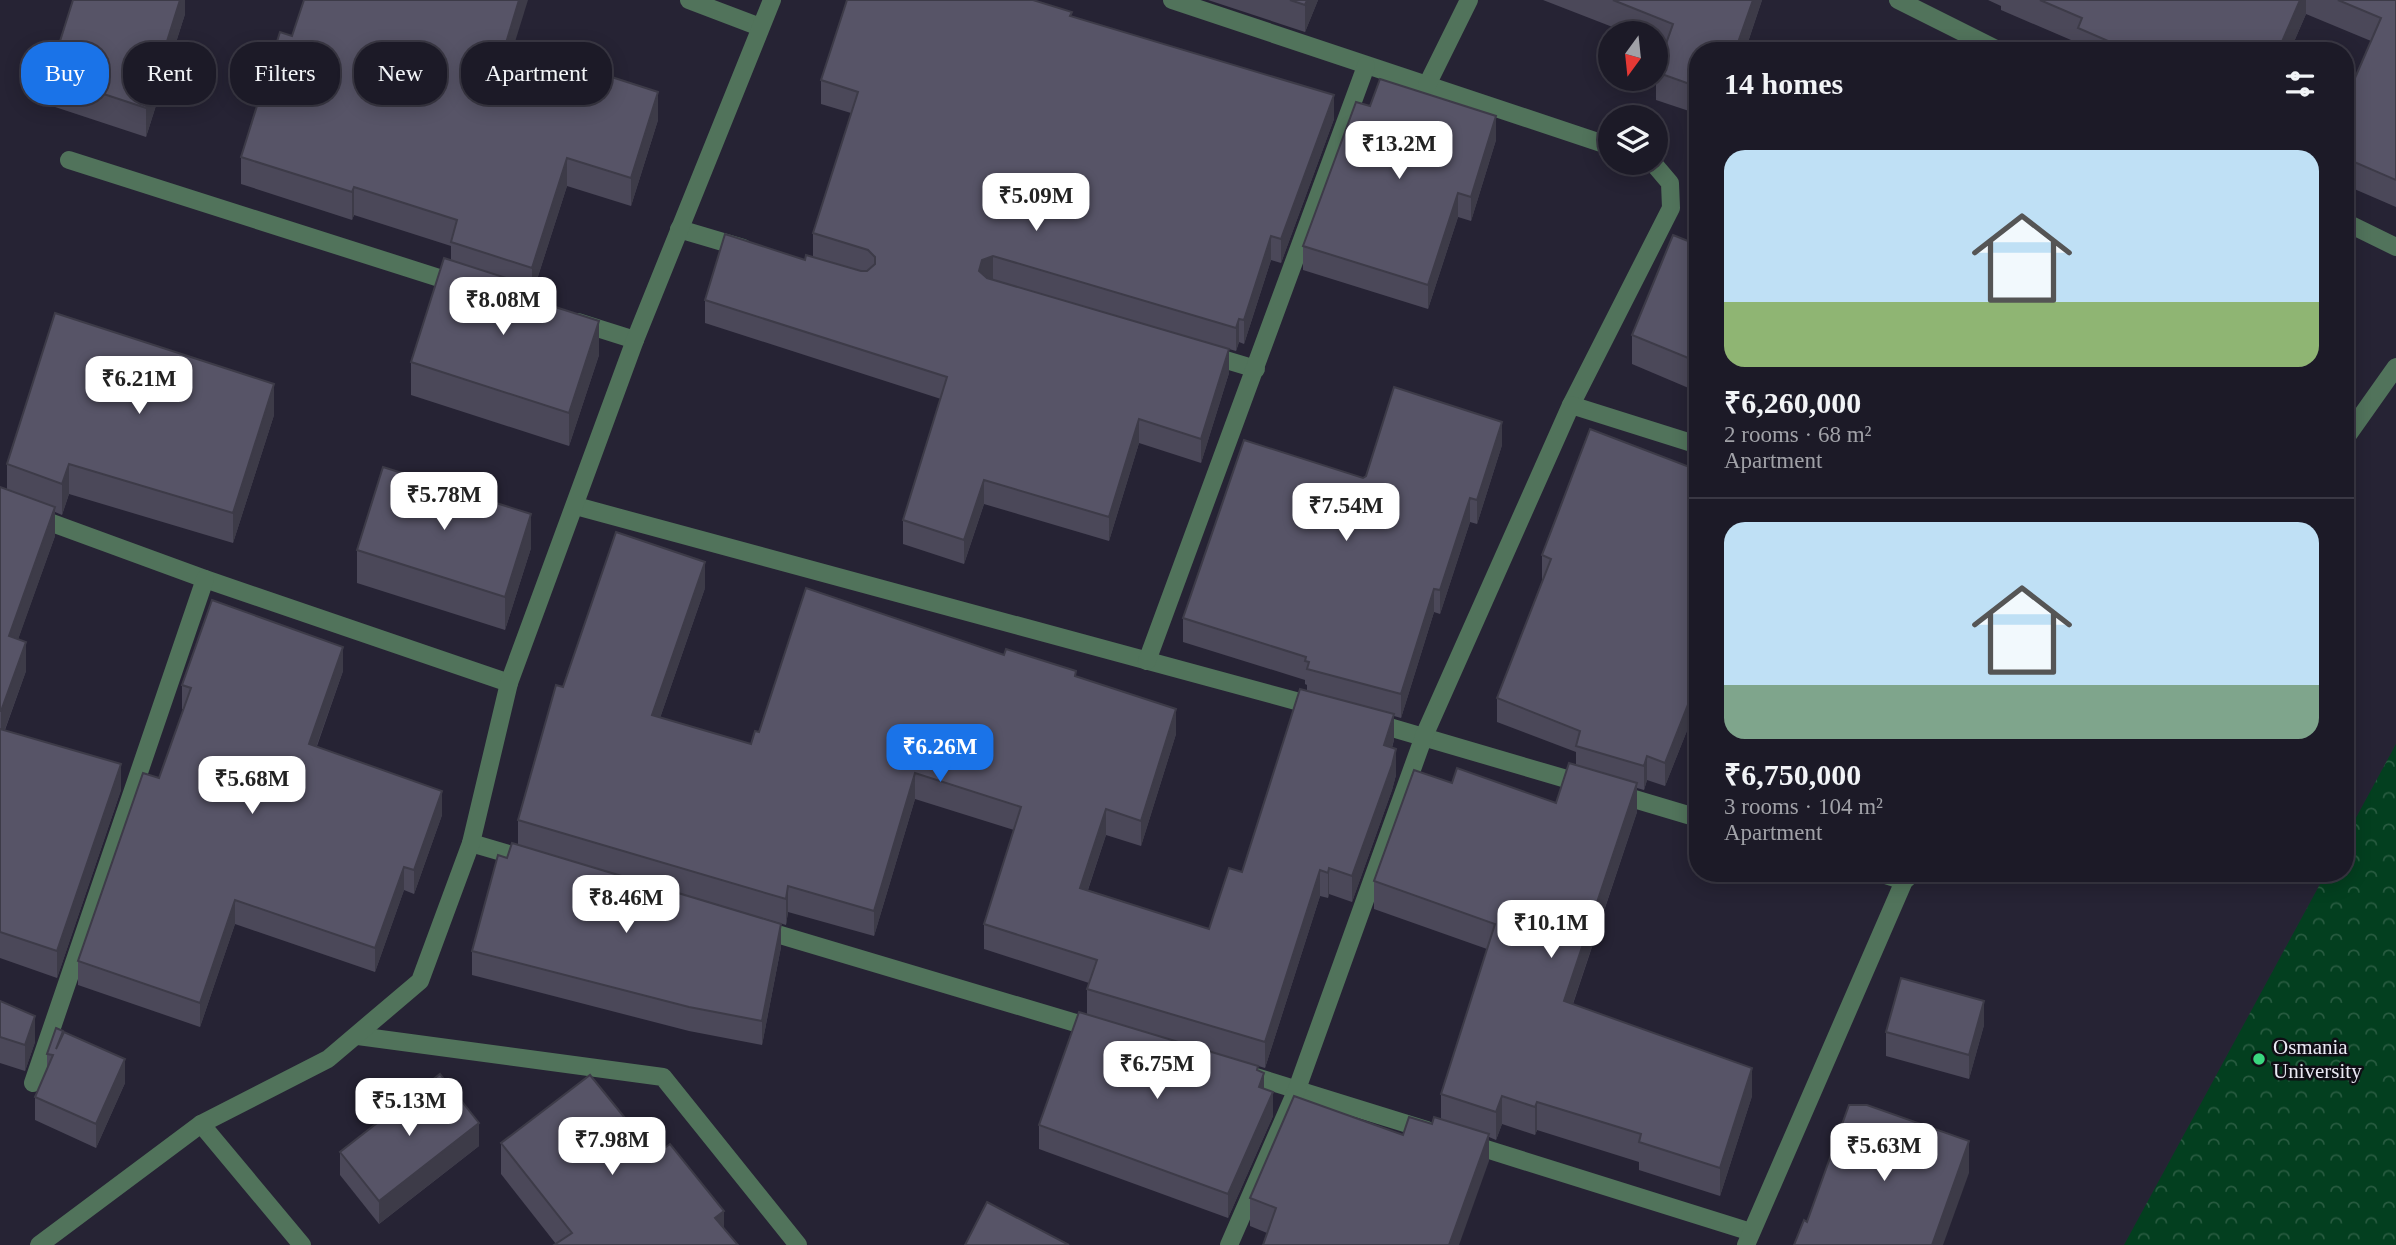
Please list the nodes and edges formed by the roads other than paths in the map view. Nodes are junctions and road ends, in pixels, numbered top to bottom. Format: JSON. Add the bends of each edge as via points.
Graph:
{"nodes":[{"id":1,"x":689,"y":0,"type":"edge"},
{"id":2,"x":772,"y":0,"type":"edge"},
{"id":3,"x":1172,"y":0,"type":"edge"},
{"id":4,"x":1469,"y":0,"type":"edge"},
{"id":5,"x":1898,"y":0,"type":"edge"},
{"id":6,"x":760,"y":27,"type":"junction"},
{"id":7,"x":1982,"y":42,"type":"edge"},
{"id":8,"x":1366,"y":66,"type":"junction"},
{"id":9,"x":1427,"y":85,"type":"junction"},
{"id":10,"x":1598,"y":142,"type":"edge"},
{"id":11,"x":69,"y":160,"type":"dead end"},
{"id":12,"x":1663,"y":175,"type":"edge"},
{"id":13,"x":2354,"y":226,"type":"edge"},
{"id":14,"x":679,"y":229,"type":"junction"},
{"id":15,"x":2396,"y":247,"type":"edge"},
{"id":16,"x":761,"y":254,"type":"edge"},
{"id":17,"x":477,"y":290,"type":"edge"},
{"id":18,"x":556,"y":315,"type":"edge"},
{"id":19,"x":635,"y":340,"type":"junction"},
{"id":20,"x":1190,"y":349,"type":"edge"},
{"id":21,"x":2396,"y":368,"type":"edge"},
{"id":22,"x":1256,"y":369,"type":"junction"},
{"id":23,"x":1571,"y":405,"type":"junction"},
{"id":24,"x":2354,"y":426,"type":"edge"},
{"id":25,"x":1689,"y":442,"type":"edge"},
{"id":26,"x":0,"y":504,"type":"edge"},
{"id":27,"x":576,"y":506,"type":"junction"},
{"id":28,"x":205,"y":579,"type":"junction"},
{"id":29,"x":1147,"y":661,"type":"junction"},
{"id":30,"x":509,"y":682,"type":"junction"},
{"id":31,"x":1332,"y":710,"type":"edge"},
{"id":32,"x":1358,"y":718,"type":"edge"},
{"id":33,"x":1424,"y":736,"type":"junction"},
{"id":34,"x":1689,"y":815,"type":"edge"},
{"id":35,"x":471,"y":843,"type":"junction"},
{"id":36,"x":551,"y":867,"type":"edge"},
{"id":37,"x":1907,"y":882,"type":"edge"},
{"id":38,"x":737,"y":922,"type":"edge"},
{"id":39,"x":1111,"y":1034,"type":"edge"},
{"id":40,"x":358,"y":1036,"type":"junction"},
{"id":41,"x":1231,"y":1069,"type":"edge"},
{"id":42,"x":33,"y":1083,"type":"dead end"},
{"id":43,"x":1297,"y":1089,"type":"junction"},
{"id":44,"x":201,"y":1124,"type":"junction"},
{"id":45,"x":1748,"y":1238,"type":"edge"},
{"id":46,"x":39,"y":1245,"type":"edge"},
{"id":47,"x":302,"y":1245,"type":"edge"},
{"id":48,"x":798,"y":1245,"type":"edge"},
{"id":49,"x":1229,"y":1245,"type":"edge"}],
"edges":[{"from":1,"to":6,"type":"street"},
{"from":2,"to":6,"type":"street"},
{"from":3,"to":8,"type":"street"},
{"from":4,"to":9,"type":"street"},
{"from":5,"to":7,"type":"street"},
{"from":6,"to":14,"type":"street"},
{"from":8,"to":9,"type":"street"},
{"from":8,"to":22,"type":"street"},
{"from":9,"to":10,"type":"street"},
{"from":11,"to":17,"type":"street"},
{"from":12,"to":23,"type":"street","via":[[1670,183],[1671,208]]},
{"from":13,"to":15,"type":"street"},
{"from":14,"to":16,"type":"street"},
{"from":14,"to":19,"type":"street"},
{"from":18,"to":19,"type":"street"},
{"from":19,"to":27,"type":"street"},
{"from":20,"to":22,"type":"street"},
{"from":21,"to":24,"type":"street"},
{"from":22,"to":29,"type":"street"},
{"from":23,"to":25,"type":"street"},
{"from":23,"to":33,"type":"street"},
{"from":26,"to":28,"type":"street"},
{"from":27,"to":29,"type":"street"},
{"from":27,"to":30,"type":"street"},
{"from":28,"to":30,"type":"street"},
{"from":28,"to":42,"type":"street"},
{"from":29,"to":31,"type":"street"},
{"from":30,"to":35,"type":"street"},
{"from":32,"to":33,"type":"street"},
{"from":33,"to":34,"type":"street"},
{"from":33,"to":43,"type":"street"},
{"from":35,"to":36,"type":"street"},
{"from":35,"to":40,"type":"street","via":[[420,981]]},
{"from":37,"to":45,"type":"street"},
{"from":38,"to":39,"type":"street"},
{"from":40,"to":44,"type":"street","via":[[328,1059]]},
{"from":40,"to":48,"type":"street","via":[[663,1077]]},
{"from":41,"to":43,"type":"street"},
{"from":43,"to":45,"type":"street"},
{"from":43,"to":49,"type":"street"},
{"from":44,"to":46,"type":"street"},
{"from":44,"to":47,"type":"street"}]}
